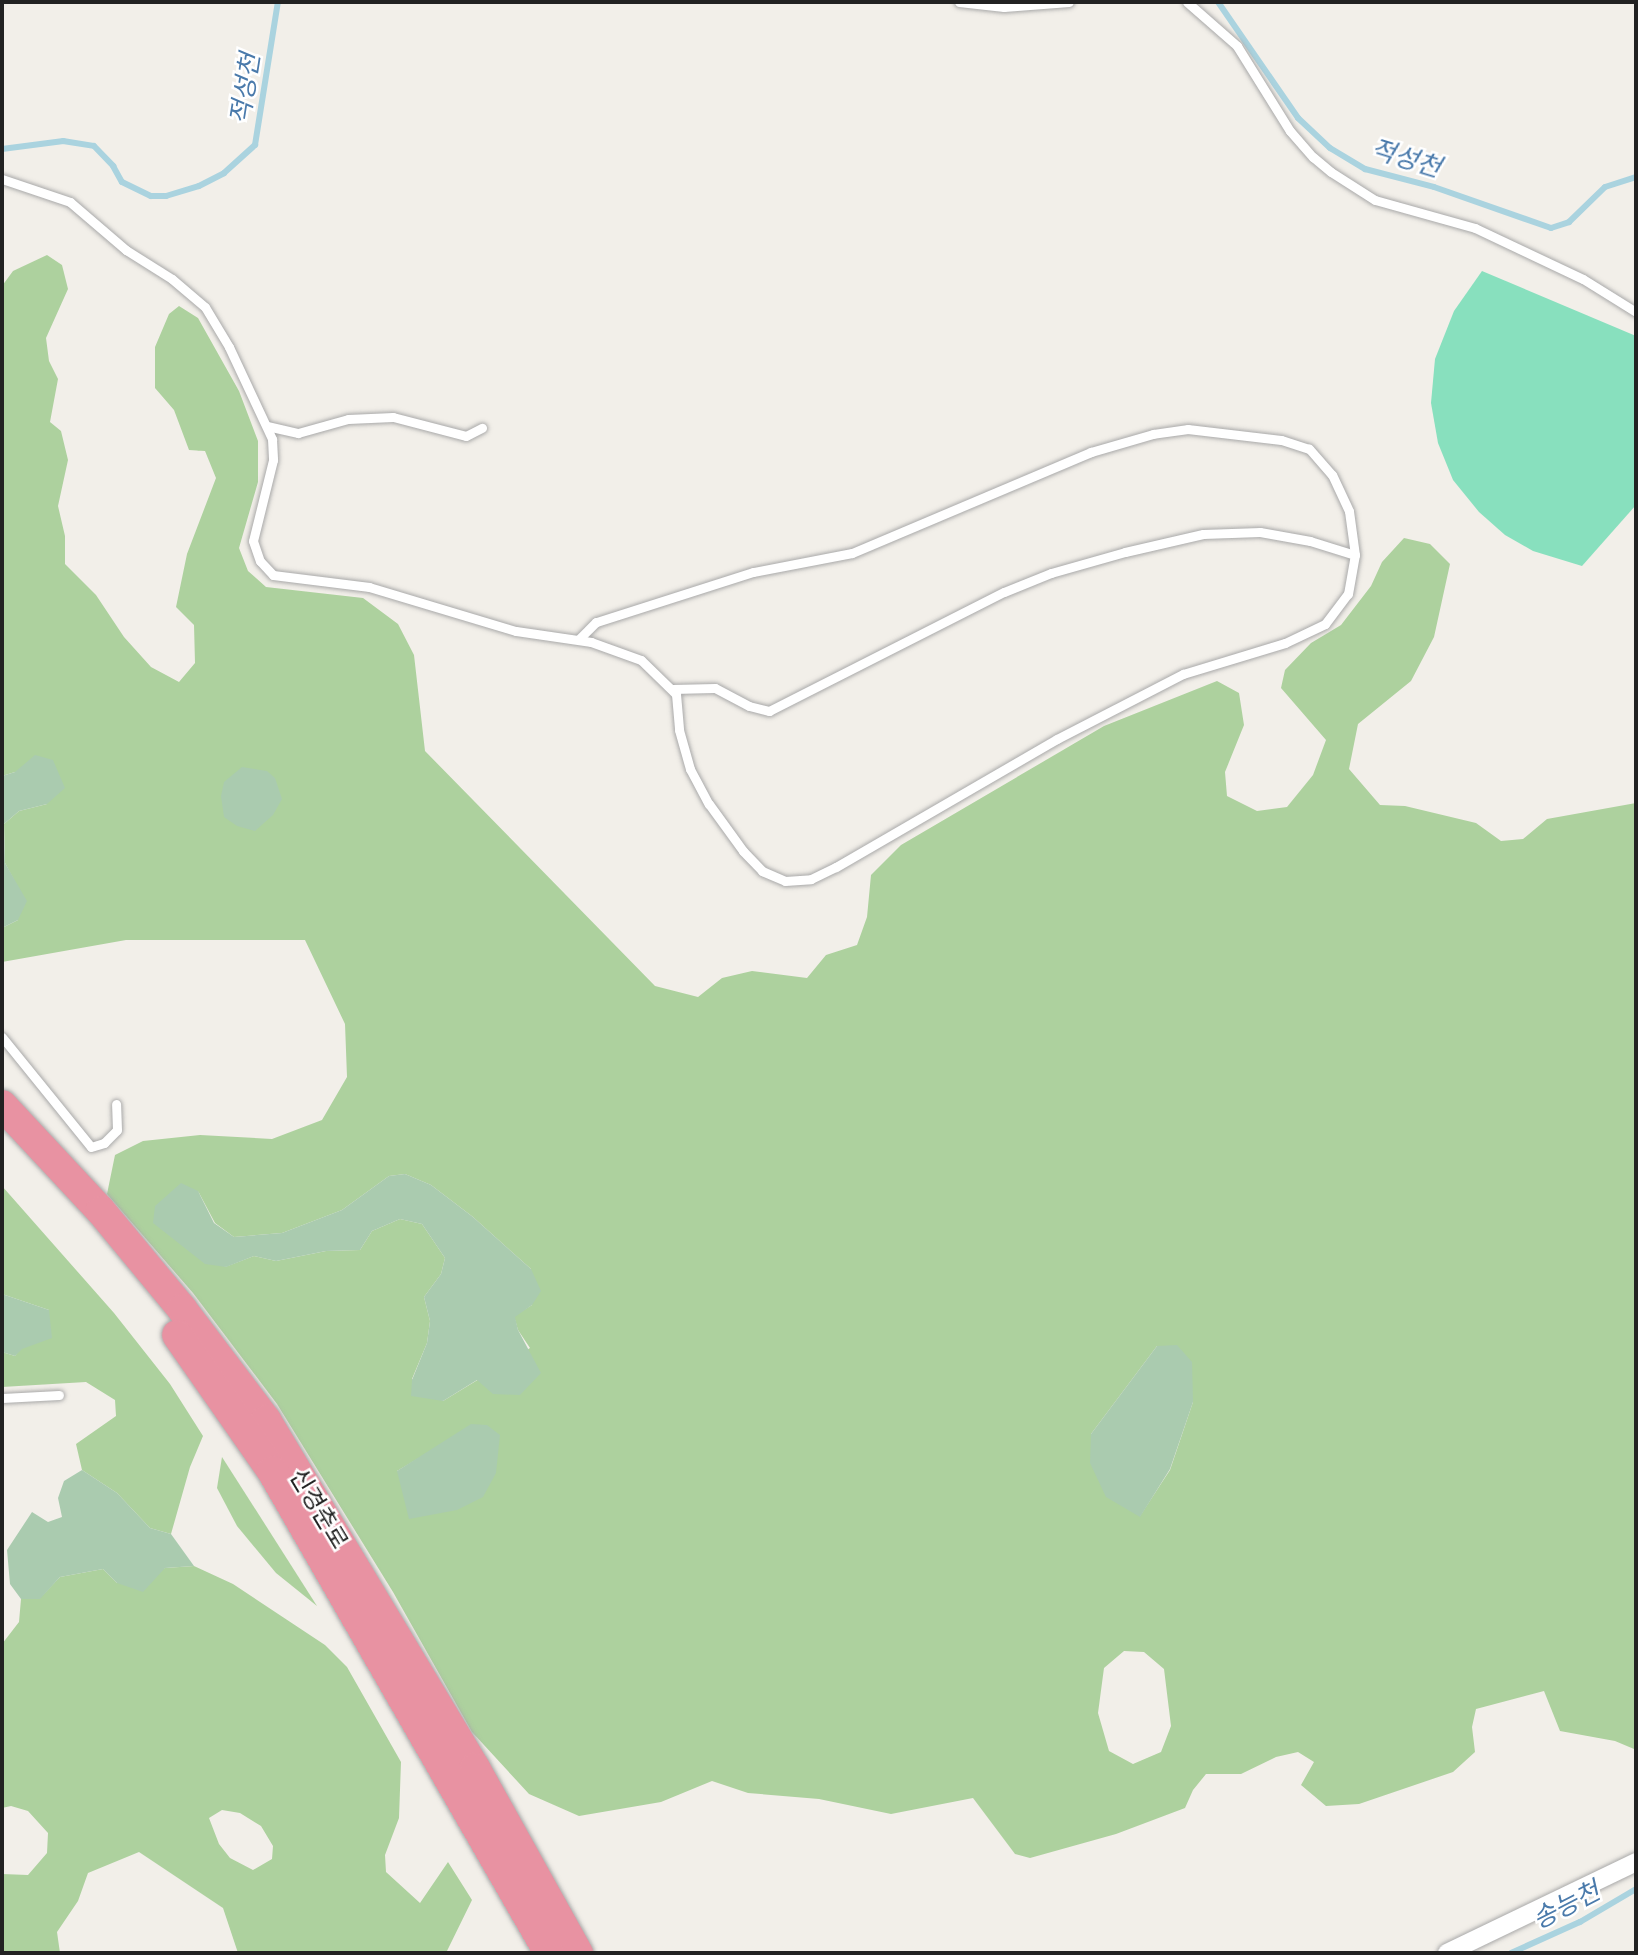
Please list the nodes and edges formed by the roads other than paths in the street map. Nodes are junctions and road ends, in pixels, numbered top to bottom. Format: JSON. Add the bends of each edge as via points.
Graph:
{"nodes":[{"id":1,"x":959,"y":2,"type":"edge"},
{"id":2,"x":1069,"y":2,"type":"edge"},
{"id":3,"x":1187,"y":2,"type":"edge"},
{"id":4,"x":2,"y":179,"type":"edge"},
{"id":5,"x":1636,"y":312,"type":"edge"},
{"id":6,"x":267,"y":426,"type":"junction"},
{"id":7,"x":482,"y":428,"type":"dead end"},
{"id":8,"x":1355,"y":555,"type":"junction"},
{"id":9,"x":578,"y":640,"type":"junction"},
{"id":10,"x":672,"y":689,"type":"junction"},
{"id":11,"x":2,"y":1037,"type":"edge"},
{"id":12,"x":116,"y":1104,"type":"dead end"},
{"id":13,"x":2,"y":1105,"type":"edge"},
{"id":14,"x":2,"y":1135,"type":"edge"},
{"id":15,"x":59,"y":1395,"type":"dead end"},
{"id":16,"x":2,"y":1398,"type":"edge"},
{"id":17,"x":463,"y":1774,"type":"junction"},
{"id":18,"x":1636,"y":1862,"type":"edge"},
{"id":19,"x":550,"y":1953,"type":"edge"},
{"id":20,"x":578,"y":1953,"type":"edge"},
{"id":21,"x":1447,"y":1953,"type":"edge"}],
"edges":[{"from":1,"to":2,"type":"lane","via":[[1004,7]]},
{"from":3,"to":5,"type":"lane","via":[[1237,46],[1295,137],[1331,172],[1376,200],[1475,228],[1583,279]]},
{"from":4,"to":6,"type":"lane","via":[[70,202],[126,250],[205,307]]},
{"from":6,"to":7,"type":"lane","via":[[298,433],[348,419],[393,416],[466,436]]},
{"from":6,"to":9,"type":"lane","via":[[273,460],[253,541],[260,561],[273,575],[369,587],[516,631]]},
{"from":8,"to":9,"type":"lane","via":[[1349,511],[1332,475],[1309,449],[1281,440],[1188,429],[1091,452],[852,553],[753,572],[596,622]]},
{"from":8,"to":10,"type":"lane","via":[[1260,532],[1203,534],[1100,559],[1004,592],[769,711],[715,688]]},
{"from":8,"to":10,"type":"lane","via":[[1348,594],[1325,624],[1286,643],[1183,674],[1122,703],[811,879],[785,881],[762,871],[743,851],[690,769]]},
{"from":9,"to":10,"type":"lane","via":[[641,660]]},
{"from":11,"to":12,"type":"lane","via":[[91,1147],[104,1143],[117,1130]]},
{"from":13,"to":17,"type":"highway","name":"신경춘로","via":[[101,1211],[266,1420]]},
{"from":14,"to":17,"type":"highway","name":"신경춘로","via":[[82,1219],[183,1342],[272,1471]]},
{"from":15,"to":16,"type":"lane"},
{"from":17,"to":19,"type":"highway","name":"신경춘로"},
{"from":17,"to":20,"type":"highway","name":"신경춘로"},
{"from":18,"to":21,"type":"street"}]}
